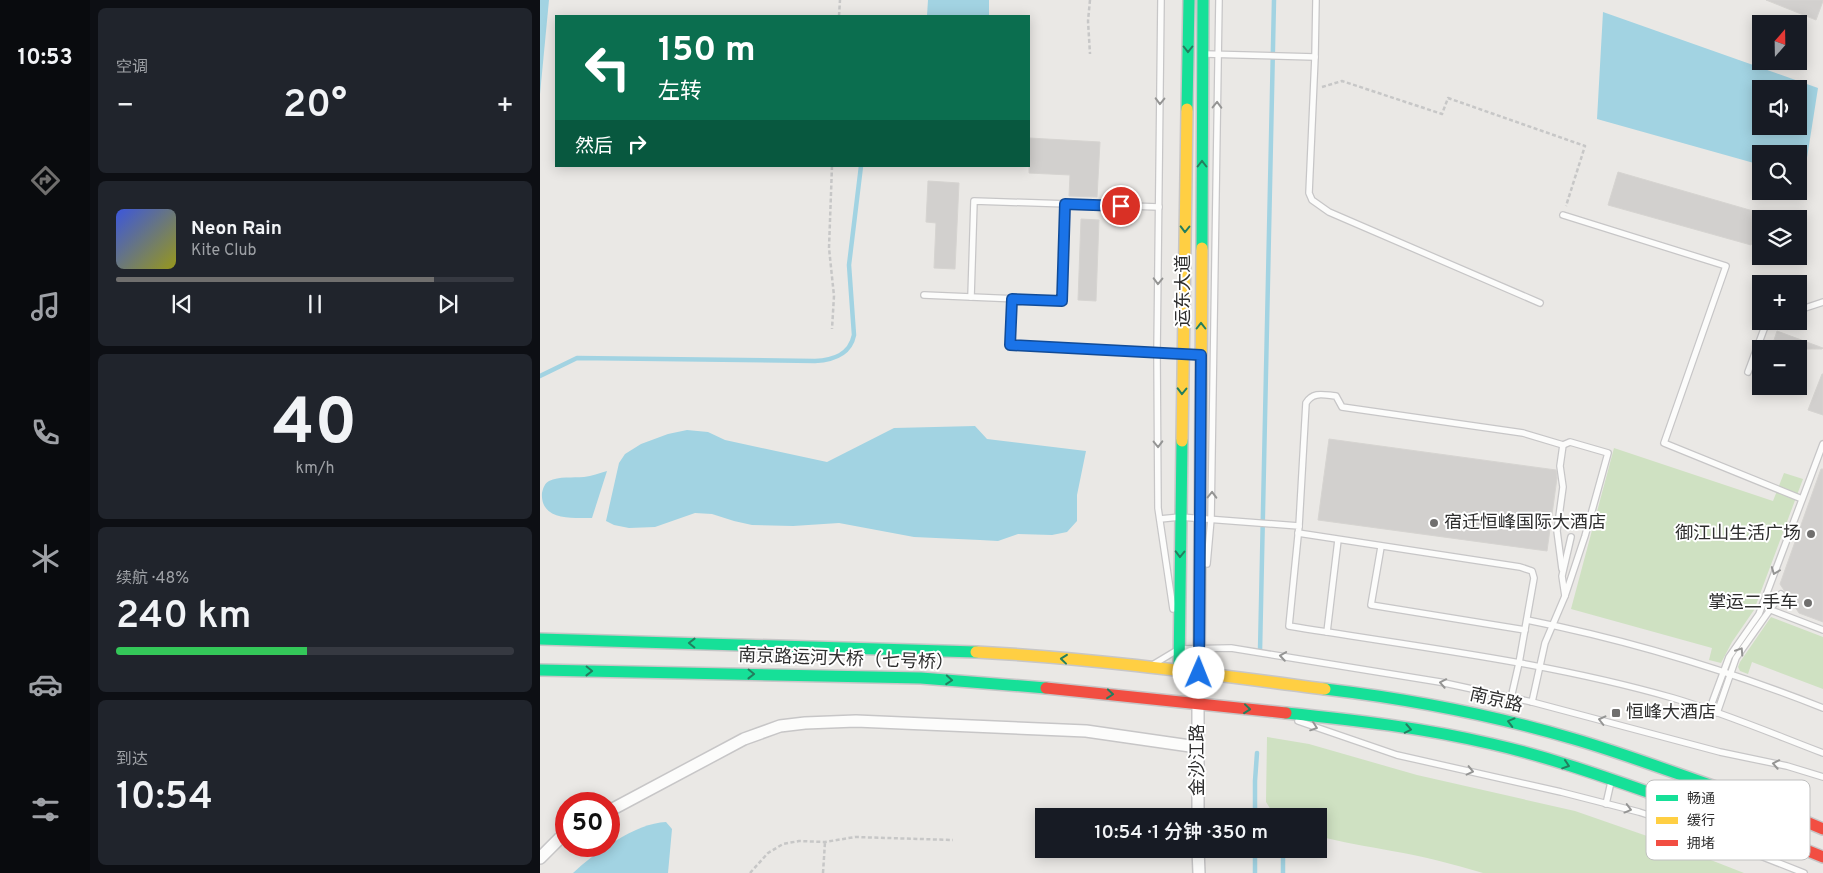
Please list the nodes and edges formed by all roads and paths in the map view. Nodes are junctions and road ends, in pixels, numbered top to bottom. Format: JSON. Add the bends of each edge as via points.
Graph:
{"nodes":[{"id":1,"x":840,"y":0,"type":"edge"},
{"id":2,"x":1090,"y":0,"type":"edge"},
{"id":3,"x":1161,"y":0,"type":"edge"},
{"id":4,"x":1189,"y":0,"type":"edge"},
{"id":5,"x":1203,"y":0,"type":"edge"},
{"id":6,"x":1219,"y":0,"type":"edge"},
{"id":7,"x":1316,"y":0,"type":"edge"},
{"id":8,"x":839,"y":15,"type":"edge"},
{"id":9,"x":1090,"y":54,"type":"dead end"},
{"id":10,"x":1203,"y":54,"type":"junction"},
{"id":11,"x":1218,"y":54,"type":"junction"},
{"id":12,"x":1315,"y":57,"type":"junction"},
{"id":13,"x":1314,"y":89,"type":"junction"},
{"id":14,"x":832,"y":167,"type":"edge"},
{"id":15,"x":1065,"y":204,"type":"junction"},
{"id":16,"x":1159,"y":207,"type":"junction"},
{"id":17,"x":1563,"y":215,"type":"joint"},
{"id":18,"x":924,"y":295,"type":"dead end"},
{"id":19,"x":971,"y":297,"type":"junction"},
{"id":20,"x":1012,"y":299,"type":"junction"},
{"id":21,"x":1540,"y":303,"type":"dead end"},
{"id":22,"x":1822,"y":303,"type":"edge"},
{"id":23,"x":1807,"y":308,"type":"edge"},
{"id":24,"x":832,"y":328,"type":"dead end"},
{"id":25,"x":1764,"y":330,"type":"edge"},
{"id":26,"x":1156,"y":353,"type":"junction"},
{"id":27,"x":1183,"y":354,"type":"junction"},
{"id":28,"x":1201,"y":355,"type":"junction"},
{"id":29,"x":1748,"y":372,"type":"dead end"},
{"id":30,"x":1823,"y":444,"type":"edge"},
{"id":31,"x":1563,"y":445,"type":"junction"},
{"id":32,"x":1802,"y":500,"type":"junction"},
{"id":33,"x":1180,"y":517,"type":"junction"},
{"id":34,"x":1160,"y":519,"type":"junction"},
{"id":35,"x":1206,"y":519,"type":"junction"},
{"id":36,"x":1299,"y":526,"type":"junction"},
{"id":37,"x":1298,"y":533,"type":"junction"},
{"id":38,"x":1571,"y":537,"type":"dead end"},
{"id":39,"x":1338,"y":540,"type":"junction"},
{"id":40,"x":1381,"y":546,"type":"junction"},
{"id":41,"x":1562,"y":576,"type":"junction"},
{"id":42,"x":1781,"y":594,"type":"dead end"},
{"id":43,"x":1565,"y":596,"type":"junction"},
{"id":44,"x":1770,"y":610,"type":"junction"},
{"id":45,"x":1527,"y":620,"type":"junction"},
{"id":46,"x":1553,"y":625,"type":"junction"},
{"id":47,"x":1525,"y":630,"type":"junction"},
{"id":48,"x":1823,"y":630,"type":"edge"},
{"id":49,"x":1327,"y":632,"type":"junction"},
{"id":50,"x":540,"y":639,"type":"edge"},
{"id":51,"x":1199,"y":648,"type":"junction"},
{"id":52,"x":1179,"y":650,"type":"junction"},
{"id":53,"x":1519,"y":663,"type":"junction"},
{"id":54,"x":1539,"y":666,"type":"junction"},
{"id":55,"x":1148,"y":668,"type":"junction"},
{"id":56,"x":540,"y":670,"type":"edge"},
{"id":57,"x":1179,"y":671,"type":"junction"},
{"id":58,"x":1723,"y":672,"type":"junction"},
{"id":59,"x":1199,"y":673,"type":"junction"},
{"id":60,"x":1730,"y":674,"type":"junction"},
{"id":61,"x":1511,"y":698,"type":"junction"},
{"id":62,"x":1532,"y":702,"type":"junction"},
{"id":63,"x":1198,"y":703,"type":"junction"},
{"id":64,"x":1823,"y":708,"type":"edge"},
{"id":65,"x":1268,"y":711,"type":"junction"},
{"id":66,"x":1709,"y":711,"type":"junction"},
{"id":67,"x":1717,"y":713,"type":"junction"},
{"id":68,"x":1197,"y":747,"type":"junction"},
{"id":69,"x":1823,"y":753,"type":"edge"},
{"id":70,"x":1823,"y":777,"type":"edge"},
{"id":71,"x":1612,"y":780,"type":"junction"},
{"id":72,"x":1695,"y":780,"type":"edge"},
{"id":73,"x":1646,"y":792,"type":"edge"},
{"id":74,"x":1606,"y":804,"type":"junction"},
{"id":75,"x":620,"y":805,"type":"edge"},
{"id":76,"x":1198,"y":808,"type":"edge"},
{"id":77,"x":1646,"y":816,"type":"edge"},
{"id":78,"x":1810,"y":823,"type":"edge"},
{"id":79,"x":1823,"y":829,"type":"edge"},
{"id":80,"x":953,"y":840,"type":"dead end"},
{"id":81,"x":825,"y":842,"type":"junction"},
{"id":82,"x":555,"y":843,"type":"edge"},
{"id":83,"x":1810,"y":852,"type":"edge"},
{"id":84,"x":1823,"y":857,"type":"edge"},
{"id":85,"x":540,"y":858,"type":"edge"},
{"id":86,"x":1198,"y":858,"type":"edge"},
{"id":87,"x":1771,"y":860,"type":"edge"},
{"id":88,"x":750,"y":873,"type":"edge"},
{"id":89,"x":823,"y":873,"type":"edge"},
{"id":90,"x":1199,"y":873,"type":"edge"},
{"id":91,"x":1804,"y":873,"type":"edge"}],
"edges":[{"from":1,"to":8,"type":"path"},
{"from":2,"to":9,"type":"path"},
{"from":3,"to":16,"type":"lane","one_way":true},
{"from":4,"to":27,"type":"main road","name":"运东大道","one_way":true},
{"from":5,"to":10,"type":"main road","name":"运东大道"},
{"from":6,"to":11,"type":"lane"},
{"from":7,"to":12,"type":"lane"},
{"from":10,"to":11,"type":"lane"},
{"from":28,"to":10,"type":"main road","name":"运东大道","one_way":true},
{"from":11,"to":12,"type":"lane"},
{"from":35,"to":11,"type":"lane","one_way":true},
{"from":12,"to":13,"type":"lane"},
{"from":13,"to":17,"type":"path","via":[[1342,81],[1442,114],[1448,98],[1585,146]]},
{"from":13,"to":21,"type":"lane","via":[[1309,193],[1312,200],[1329,212]]},
{"from":14,"to":24,"type":"path","via":[[829,248],[834,296]]},
{"from":15,"to":16,"type":"lane"},
{"from":15,"to":19,"type":"lane","via":[[974,201]]},
{"from":15,"to":20,"type":"lane","via":[[1062,301]]},
{"from":16,"to":26,"type":"lane","one_way":true},
{"from":17,"to":32,"type":"lane","via":[[1726,266],[1664,442]]},
{"from":18,"to":19,"type":"lane"},
{"from":19,"to":20,"type":"lane"},
{"from":20,"to":26,"type":"lane","via":[[1010,345]]},
{"from":22,"to":23,"type":"lane"},
{"from":25,"to":29,"type":"lane"},
{"from":26,"to":27,"type":"lane"},
{"from":26,"to":34,"type":"lane","one_way":true},
{"from":27,"to":28,"type":"lane"},
{"from":27,"to":33,"type":"main road","name":"运东大道","one_way":true},
{"from":28,"to":35,"type":"main road","name":"运东大道"},
{"from":30,"to":32,"type":"lane"},
{"from":31,"to":36,"type":"lane","via":[[1523,433],[1342,408],[1336,396],[1316,394],[1306,403]]},
{"from":31,"to":41,"type":"lane","via":[[1560,466],[1563,486],[1557,531]]},
{"from":31,"to":43,"type":"lane","via":[[1570,442],[1608,452]]},
{"from":32,"to":58,"type":"lane","one_way":true,"via":[[1759,614],[1733,650]]},
{"from":33,"to":34,"type":"lane"},
{"from":33,"to":35,"type":"lane"},
{"from":33,"to":52,"type":"main road","name":"运东大道","one_way":true},
{"from":34,"to":52,"type":"lane"},
{"from":35,"to":36,"type":"lane"},
{"from":35,"to":51,"type":"main road","name":"运东大道"},
{"from":36,"to":37,"type":"lane"},
{"from":37,"to":39,"type":"lane"},
{"from":37,"to":49,"type":"lane","via":[[1289,626]]},
{"from":38,"to":41,"type":"lane"},
{"from":39,"to":40,"type":"lane"},
{"from":39,"to":49,"type":"lane"},
{"from":40,"to":45,"type":"lane","via":[[1532,571],[1534,578]]},
{"from":40,"to":47,"type":"lane","via":[[1371,605]]},
{"from":41,"to":43,"type":"lane"},
{"from":42,"to":44,"type":"lane"},
{"from":43,"to":46,"type":"lane"},
{"from":44,"to":48,"type":"lane"},
{"from":60,"to":44,"type":"lane","one_way":true,"via":[[1741,650]]},
{"from":45,"to":46,"type":"lane"},
{"from":45,"to":47,"type":"lane"},
{"from":46,"to":54,"type":"lane"},
{"from":46,"to":58,"type":"lane","via":[[1652,649]]},
{"from":47,"to":53,"type":"lane"},
{"from":49,"to":53,"type":"lane"},
{"from":55,"to":50,"type":"main road","name":"南京路运河大桥（七号桥）","one_way":true,"via":[[1016,654]]},
{"from":51,"to":52,"type":"lane"},
{"from":51,"to":59,"type":"main road","name":"运东大道"},
{"from":61,"to":51,"type":"lane","one_way":true,"via":[[1440,682],[1240,649]]},
{"from":52,"to":55,"type":"lane"},
{"from":52,"to":57,"type":"main road","name":"运东大道"},
{"from":53,"to":54,"type":"lane"},
{"from":53,"to":61,"type":"lane"},
{"from":54,"to":62,"type":"lane"},
{"from":54,"to":66,"type":"lane","via":[[1673,698]]},
{"from":55,"to":57,"type":"main road","name":"南京路"},
{"from":56,"to":63,"type":"main road","name":"南京路运河大桥（七号桥）","one_way":true,"via":[[921,678]]},
{"from":57,"to":59,"type":"main road","name":"南京路"},
{"from":58,"to":60,"type":"lane"},
{"from":58,"to":66,"type":"lane"},
{"from":72,"to":59,"type":"main road","name":"南京路","one_way":true,"via":[[1575,739],[1496,718],[1383,696]]},
{"from":60,"to":64,"type":"lane"},
{"from":60,"to":67,"type":"lane"},
{"from":61,"to":62,"type":"lane"},
{"from":70,"to":62,"type":"lane","one_way":true},
{"from":63,"to":65,"type":"main road","one_way":true},
{"from":63,"to":68,"type":"street","name":"金沙江路"},
{"from":65,"to":71,"type":"main road","one_way":true,"via":[[1380,723],[1492,744]]},
{"from":65,"to":74,"type":"lane","one_way":true,"via":[[1397,755]]},
{"from":66,"to":67,"type":"lane"},
{"from":67,"to":69,"type":"lane"},
{"from":68,"to":75,"type":"street","via":[[1086,731],[856,721],[806,723],[780,726],[744,739]]},
{"from":68,"to":76,"type":"street","name":"金沙江路"},
{"from":71,"to":73,"type":"main road"},
{"from":71,"to":74,"type":"lane"},
{"from":74,"to":77,"type":"lane","one_way":true},
{"from":79,"to":78,"type":"main road","name":"南京路","one_way":true},
{"from":80,"to":81,"type":"path","via":[[855,836]]},
{"from":81,"to":88,"type":"path","via":[[799,840],[783,844],[768,853]]},
{"from":81,"to":89,"type":"path"},
{"from":82,"to":85,"type":"street"},
{"from":83,"to":84,"type":"main road"},
{"from":86,"to":90,"type":"street"},
{"from":87,"to":91,"type":"lane","one_way":true}]}
